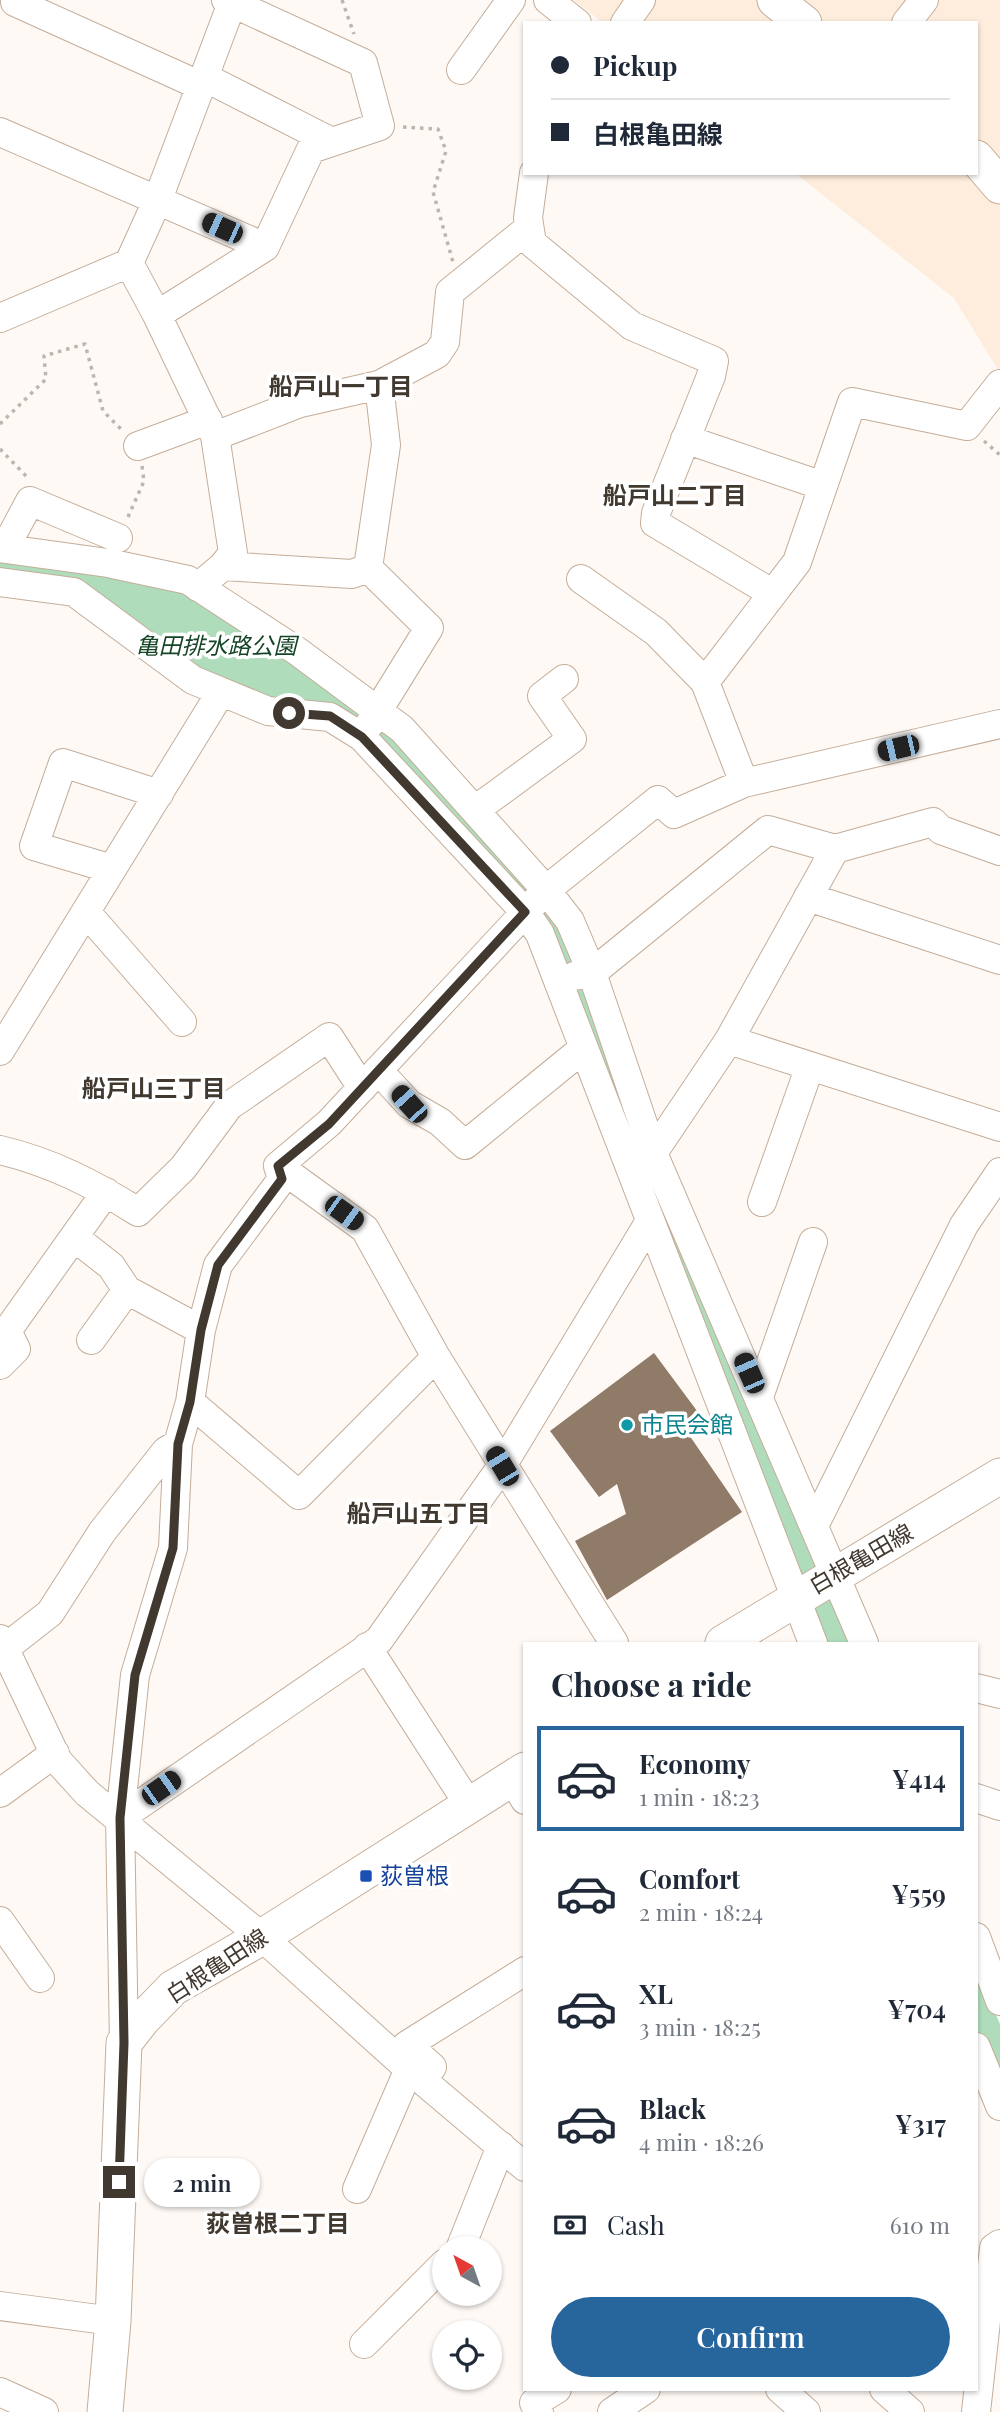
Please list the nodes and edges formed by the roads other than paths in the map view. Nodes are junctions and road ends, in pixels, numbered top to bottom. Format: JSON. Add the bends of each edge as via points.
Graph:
{"nodes":[{"id":1,"x":510,"y":0,"type":"edge"},
{"id":2,"x":548,"y":0,"type":"edge"},
{"id":3,"x":641,"y":0,"type":"edge"},
{"id":4,"x":775,"y":0,"type":"edge"},
{"id":5,"x":924,"y":0,"type":"edge"},
{"id":6,"x":15,"y":2,"type":"edge"},
{"id":7,"x":229,"y":2,"type":"edge"},
{"id":8,"x":574,"y":21,"type":"edge"},
{"id":9,"x":626,"y":21,"type":"edge"},
{"id":10,"x":801,"y":21,"type":"edge"},
{"id":11,"x":908,"y":21,"type":"edge"},
{"id":12,"x":461,"y":70,"type":"dead end"},
{"id":13,"x":202,"y":82,"type":"junction"},
{"id":14,"x":0,"y":132,"type":"edge"},
{"id":15,"x":332,"y":142,"type":"junction"},
{"id":16,"x":978,"y":160,"type":"edge"},
{"id":17,"x":534,"y":175,"type":"edge"},
{"id":18,"x":1000,"y":186,"type":"edge"},
{"id":19,"x":158,"y":200,"type":"junction"},
{"id":20,"x":529,"y":228,"type":"junction"},
{"id":21,"x":265,"y":247,"type":"junction"},
{"id":22,"x":129,"y":263,"type":"junction"},
{"id":23,"x":157,"y":315,"type":"junction"},
{"id":24,"x":0,"y":318,"type":"edge"},
{"id":25,"x":1000,"y":384,"type":"edge"},
{"id":26,"x":379,"y":385,"type":"junction"},
{"id":27,"x":211,"y":428,"type":"junction"},
{"id":28,"x":685,"y":439,"type":"junction"},
{"id":29,"x":138,"y":446,"type":"road end"},
{"id":30,"x":823,"y":486,"type":"junction"},
{"id":31,"x":2,"y":548,"type":"edge"},
{"id":32,"x":113,"y":550,"type":"junction"},
{"id":33,"x":223,"y":566,"type":"junction"},
{"id":34,"x":368,"y":568,"type":"junction"},
{"id":35,"x":581,"y":579,"type":"dead end"},
{"id":36,"x":0,"y":582,"type":"edge"},
{"id":37,"x":193,"y":583,"type":"junction"},
{"id":38,"x":771,"y":592,"type":"junction"},
{"id":39,"x":564,"y":679,"type":"dead end"},
{"id":40,"x":705,"y":682,"type":"junction"},
{"id":41,"x":221,"y":692,"type":"junction"},
{"id":42,"x":379,"y":711,"type":"junction"},
{"id":43,"x":1000,"y":724,"type":"edge"},
{"id":44,"x":362,"y":737,"type":"junction"},
{"id":45,"x":744,"y":783,"type":"junction"},
{"id":46,"x":159,"y":793,"type":"junction"},
{"id":47,"x":475,"y":810,"type":"junction"},
{"id":48,"x":835,"y":849,"type":"junction"},
{"id":49,"x":1000,"y":851,"type":"edge"},
{"id":50,"x":112,"y":869,"type":"junction"},
{"id":51,"x":546,"y":890,"type":"junction"},
{"id":52,"x":808,"y":897,"type":"junction"},
{"id":53,"x":86,"y":912,"type":"junction"},
{"id":54,"x":525,"y":912,"type":"junction"},
{"id":55,"x":1000,"y":960,"type":"edge"},
{"id":56,"x":592,"y":973,"type":"junction"},
{"id":57,"x":558,"y":979,"type":"junction"},
{"id":58,"x":182,"y":1023,"type":"dead end"},
{"id":59,"x":729,"y":1040,"type":"junction"},
{"id":60,"x":584,"y":1048,"type":"junction"},
{"id":61,"x":0,"y":1051,"type":"edge"},
{"id":62,"x":810,"y":1066,"type":"junction"},
{"id":63,"x":370,"y":1079,"type":"junction"},
{"id":64,"x":1000,"y":1127,"type":"edge"},
{"id":65,"x":0,"y":1150,"type":"edge"},
{"id":66,"x":653,"y":1153,"type":"junction"},
{"id":67,"x":278,"y":1166,"type":"junction"},
{"id":68,"x":1000,"y":1172,"type":"edge"},
{"id":69,"x":106,"y":1192,"type":"junction"},
{"id":70,"x":762,"y":1202,"type":"dead end"},
{"id":71,"x":650,"y":1221,"type":"junction"},
{"id":72,"x":74,"y":1237,"type":"junction"},
{"id":73,"x":813,"y":1242,"type":"dead end"},
{"id":74,"x":127,"y":1290,"type":"junction"},
{"id":75,"x":201,"y":1330,"type":"junction"},
{"id":76,"x":91,"y":1340,"type":"dead end"},
{"id":77,"x":436,"y":1357,"type":"junction"},
{"id":78,"x":0,"y":1365,"type":"edge"},
{"id":79,"x":760,"y":1397,"type":"junction"},
{"id":80,"x":190,"y":1402,"type":"junction"},
{"id":81,"x":178,"y":1444,"type":"junction"},
{"id":82,"x":502,"y":1466,"type":"junction"},
{"id":83,"x":1000,"y":1476,"type":"edge"},
{"id":84,"x":815,"y":1524,"type":"junction"},
{"id":85,"x":836,"y":1574,"type":"junction"},
{"id":86,"x":794,"y":1597,"type":"junction"},
{"id":87,"x":613,"y":1642,"type":"edge"},
{"id":88,"x":725,"y":1642,"type":"edge"},
{"id":89,"x":813,"y":1642,"type":"edge"},
{"id":90,"x":864,"y":1642,"type":"edge"},
{"id":91,"x":2,"y":1647,"type":"edge"},
{"id":92,"x":367,"y":1647,"type":"junction"},
{"id":93,"x":978,"y":1688,"type":"edge"},
{"id":94,"x":1000,"y":1694,"type":"edge"},
{"id":95,"x":55,"y":1753,"type":"junction"},
{"id":96,"x":521,"y":1783,"type":"edge"},
{"id":97,"x":0,"y":1793,"type":"edge"},
{"id":98,"x":978,"y":1799,"type":"edge"},
{"id":99,"x":469,"y":1805,"type":"junction"},
{"id":100,"x":1000,"y":1806,"type":"edge"},
{"id":101,"x":120,"y":1818,"type":"junction"},
{"id":102,"x":2,"y":1928,"type":"edge"},
{"id":103,"x":262,"y":1937,"type":"junction"},
{"id":104,"x":978,"y":1942,"type":"edge"},
{"id":105,"x":523,"y":1974,"type":"edge"},
{"id":106,"x":40,"y":1979,"type":"dead end"},
{"id":107,"x":1000,"y":2001,"type":"edge"},
{"id":108,"x":124,"y":2043,"type":"junction"},
{"id":109,"x":978,"y":2052,"type":"edge"},
{"id":110,"x":409,"y":2069,"type":"junction"},
{"id":111,"x":988,"y":2077,"type":"edge"},
{"id":112,"x":1000,"y":2106,"type":"edge"},
{"id":113,"x":513,"y":2146,"type":"edge"},
{"id":114,"x":523,"y":2163,"type":"edge"},
{"id":115,"x":358,"y":2189,"type":"dead end"},
{"id":116,"x":467,"y":2236,"type":"edge"},
{"id":117,"x":1000,"y":2244,"type":"edge"},
{"id":118,"x":432,"y":2276,"type":"edge"},
{"id":119,"x":0,"y":2306,"type":"edge"},
{"id":120,"x":113,"y":2321,"type":"junction"},
{"id":121,"x":981,"y":2321,"type":"edge"},
{"id":122,"x":364,"y":2344,"type":"dead end"},
{"id":123,"x":978,"y":2376,"type":"edge"},
{"id":124,"x":553,"y":2391,"type":"edge"},
{"id":125,"x":782,"y":2391,"type":"edge"},
{"id":126,"x":886,"y":2391,"type":"edge"},
{"id":127,"x":977,"y":2391,"type":"edge"},
{"id":128,"x":0,"y":2392,"type":"edge"},
{"id":129,"x":44,"y":2412,"type":"edge"},
{"id":130,"x":105,"y":2412,"type":"edge"},
{"id":131,"x":539,"y":2412,"type":"edge"},
{"id":132,"x":806,"y":2412,"type":"edge"},
{"id":133,"x":910,"y":2412,"type":"edge"},
{"id":134,"x":976,"y":2412,"type":"edge"}],
"edges":[{"from":1,"to":12,"type":"street"},
{"from":2,"to":8,"type":"street"},
{"from":3,"to":9,"type":"street"},
{"from":4,"to":10,"type":"main road"},
{"from":5,"to":11,"type":"street"},
{"from":6,"to":13,"type":"street"},
{"from":7,"to":13,"type":"street"},
{"from":7,"to":15,"type":"street","via":[[363,62],[380,126]]},
{"from":13,"to":15,"type":"street"},
{"from":13,"to":19,"type":"street"},
{"from":14,"to":19,"type":"street"},
{"from":15,"to":21,"type":"street","via":[[311,149]]},
{"from":16,"to":18,"type":"main road"},
{"from":17,"to":20,"type":"street"},
{"from":19,"to":21,"type":"street"},
{"from":19,"to":22,"type":"street"},
{"from":20,"to":26,"type":"street","via":[[450,292],[445,342],[437,354]]},
{"from":20,"to":28,"type":"street","via":[[532,243],[632,326],[713,361]]},
{"from":21,"to":23,"type":"street"},
{"from":22,"to":23,"type":"street"},
{"from":22,"to":24,"type":"street"},
{"from":23,"to":27,"type":"street"},
{"from":25,"to":30,"type":"street","via":[[967,426],[852,402]]},
{"from":26,"to":27,"type":"street"},
{"from":26,"to":34,"type":"street","via":[[386,445]]},
{"from":27,"to":29,"type":"street"},
{"from":27,"to":33,"type":"street","via":[[233,553]]},
{"from":28,"to":30,"type":"street"},
{"from":28,"to":38,"type":"street","via":[[655,523]]},
{"from":30,"to":38,"type":"street","via":[[797,562]]},
{"from":31,"to":32,"type":"street"},
{"from":31,"to":32,"type":"street","via":[[30,501]]},
{"from":32,"to":37,"type":"street"},
{"from":33,"to":34,"type":"street","via":[[352,574]]},
{"from":33,"to":37,"type":"street"},
{"from":34,"to":42,"type":"street","via":[[429,628]]},
{"from":35,"to":40,"type":"street","via":[[656,632]]},
{"from":36,"to":41,"type":"street","via":[[74,592],[193,680]]},
{"from":37,"to":42,"type":"street"},
{"from":38,"to":40,"type":"street"},
{"from":39,"to":47,"type":"street","via":[[542,696],[572,739]]},
{"from":40,"to":45,"type":"street"},
{"from":41,"to":44,"type":"street","via":[[268,711],[330,716]]},
{"from":41,"to":46,"type":"street"},
{"from":42,"to":44,"type":"street"},
{"from":42,"to":47,"type":"street","via":[[402,729]]},
{"from":43,"to":45,"type":"street"},
{"from":44,"to":54,"type":"street"},
{"from":45,"to":51,"type":"street","via":[[674,814],[658,800]]},
{"from":46,"to":50,"type":"street"},
{"from":46,"to":50,"type":"street","via":[[64,763],[34,846]]},
{"from":47,"to":51,"type":"street"},
{"from":48,"to":49,"type":"street","via":[[933,822],[941,830]]},
{"from":48,"to":52,"type":"street"},
{"from":48,"to":56,"type":"street","via":[[768,830]]},
{"from":50,"to":53,"type":"street"},
{"from":51,"to":54,"type":"street"},
{"from":51,"to":56,"type":"street","via":[[570,921]]},
{"from":52,"to":55,"type":"street"},
{"from":52,"to":59,"type":"street"},
{"from":53,"to":58,"type":"street"},
{"from":53,"to":61,"type":"street"},
{"from":54,"to":57,"type":"street","via":[[540,934]]},
{"from":54,"to":63,"type":"street"},
{"from":56,"to":57,"type":"street"},
{"from":56,"to":66,"type":"street"},
{"from":57,"to":60,"type":"street"},
{"from":59,"to":62,"type":"street"},
{"from":59,"to":66,"type":"street"},
{"from":60,"to":63,"type":"street","via":[[465,1145],[440,1122]]},
{"from":60,"to":71,"type":"street"},
{"from":62,"to":64,"type":"street"},
{"from":62,"to":70,"type":"street"},
{"from":63,"to":67,"type":"street","via":[[329,1124]]},
{"from":63,"to":69,"type":"street","via":[[329,1037],[229,1106],[183,1168],[138,1212]]},
{"from":65,"to":69,"type":"street","via":[[75,1174]]},
{"from":66,"to":79,"type":"street"},
{"from":67,"to":75,"type":"street","via":[[282,1179],[218,1265]]},
{"from":67,"to":77,"type":"street","via":[[365,1229]]},
{"from":68,"to":84,"type":"street","via":[[964,1225]]},
{"from":69,"to":72,"type":"street"},
{"from":71,"to":82,"type":"street"},
{"from":71,"to":86,"type":"street"},
{"from":72,"to":74,"type":"street","via":[[111,1266]]},
{"from":72,"to":78,"type":"street","via":[[7,1331],[16,1349]]},
{"from":73,"to":79,"type":"street"},
{"from":74,"to":75,"type":"street"},
{"from":74,"to":76,"type":"street"},
{"from":75,"to":80,"type":"street"},
{"from":77,"to":80,"type":"street","via":[[299,1495]]},
{"from":77,"to":82,"type":"street"},
{"from":79,"to":84,"type":"street"},
{"from":80,"to":81,"type":"street"},
{"from":81,"to":91,"type":"street","via":[[166,1451],[102,1532],[50,1613]]},
{"from":81,"to":101,"type":"street","via":[[173,1548],[135,1675]]},
{"from":82,"to":87,"type":"street"},
{"from":82,"to":92,"type":"street","via":[[379,1640]]},
{"from":83,"to":85,"type":"main road","name":"白根亀田線"},
{"from":84,"to":85,"type":"street"},
{"from":85,"to":86,"type":"main road","name":"白根亀田線"},
{"from":85,"to":90,"type":"street"},
{"from":86,"to":88,"type":"main road","name":"白根亀田線"},
{"from":86,"to":89,"type":"street"},
{"from":91,"to":95,"type":"street"},
{"from":92,"to":99,"type":"street"},
{"from":92,"to":101,"type":"street"},
{"from":93,"to":94,"type":"street"},
{"from":95,"to":97,"type":"street"},
{"from":95,"to":101,"type":"street","via":[[87,1793]]},
{"from":96,"to":99,"type":"main road","name":"白根亀田線"},
{"from":98,"to":100,"type":"street"},
{"from":99,"to":103,"type":"main road","name":"白根亀田線"},
{"from":101,"to":103,"type":"street"},
{"from":101,"to":108,"type":"street"},
{"from":102,"to":106,"type":"street"},
{"from":103,"to":108,"type":"main road","name":"白根亀田線","via":[[173,1988]]},
{"from":103,"to":110,"type":"street"},
{"from":104,"to":107,"type":"street"},
{"from":105,"to":113,"type":"street","via":[[407,2045]]},
{"from":108,"to":120,"type":"main road"},
{"from":109,"to":111,"type":"street"},
{"from":110,"to":113,"type":"street"},
{"from":110,"to":115,"type":"street"},
{"from":111,"to":112,"type":"street"},
{"from":113,"to":114,"type":"street"},
{"from":113,"to":116,"type":"street"},
{"from":117,"to":121,"type":"street","via":[[994,2248]]},
{"from":118,"to":122,"type":"street"},
{"from":119,"to":120,"type":"street"},
{"from":120,"to":130,"type":"main road"},
{"from":121,"to":123,"type":"street"},
{"from":124,"to":131,"type":"street","via":[[534,2403]]},
{"from":125,"to":132,"type":"street"},
{"from":126,"to":133,"type":"street"},
{"from":127,"to":134,"type":"street"},
{"from":128,"to":129,"type":"street"}]}
